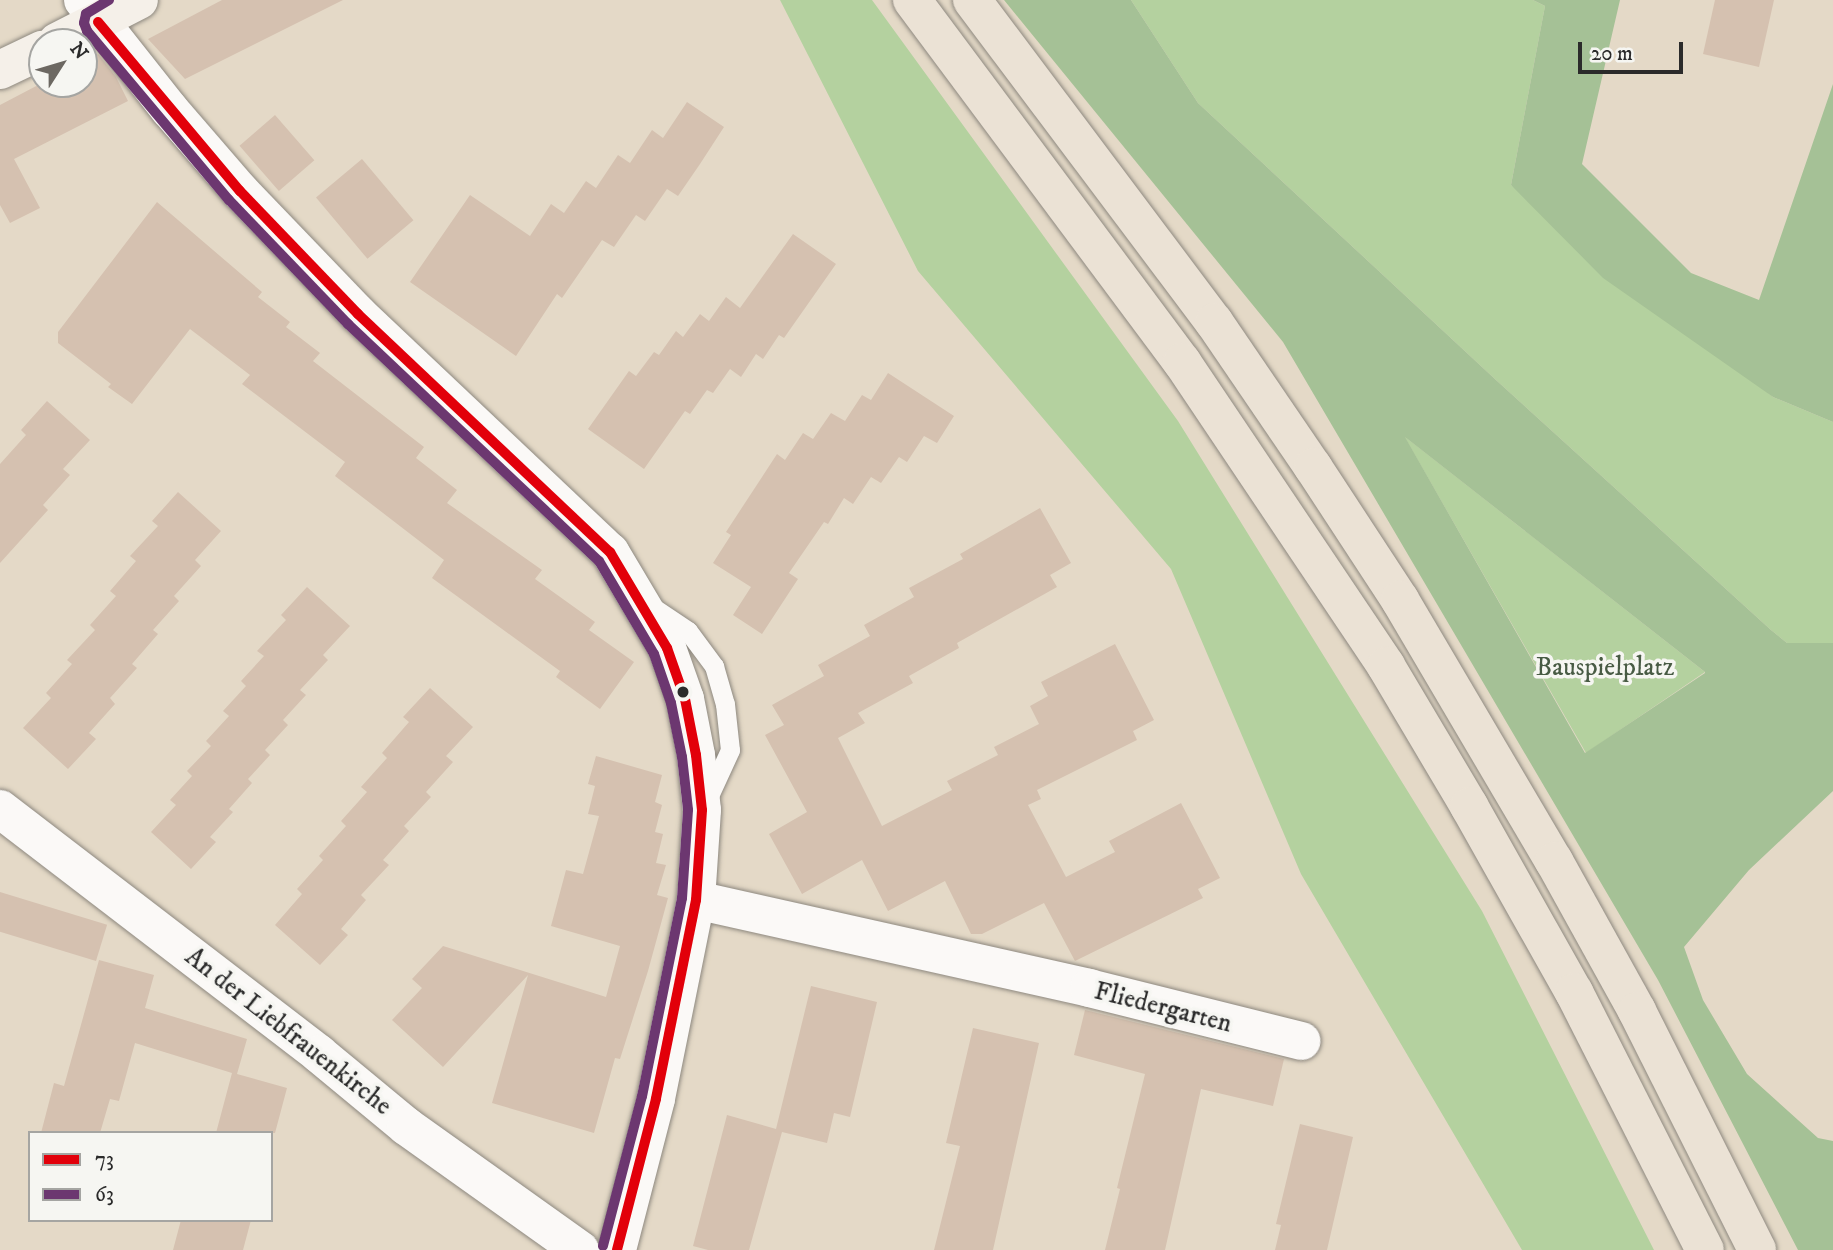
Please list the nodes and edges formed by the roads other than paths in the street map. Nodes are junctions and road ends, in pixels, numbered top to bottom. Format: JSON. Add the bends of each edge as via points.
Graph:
{"nodes":[{"id":1,"x":138,"y":0,"type":"edge"},
{"id":2,"x":912,"y":0,"type":"edge"},
{"id":3,"x":972,"y":0,"type":"edge"},
{"id":4,"x":91,"y":11,"type":"edge"},
{"id":5,"x":72,"y":28,"type":"edge"},
{"id":6,"x":28,"y":57,"type":"edge"},
{"id":7,"x":0,"y":70,"type":"edge"},
{"id":8,"x":0,"y":808,"type":"edge"},
{"id":9,"x":696,"y":900,"type":"junction"},
{"id":10,"x":1302,"y":1041,"type":"dead end"},
{"id":11,"x":580,"y":1250,"type":"edge"},
{"id":12,"x":617,"y":1250,"type":"edge"},
{"id":13,"x":1705,"y":1250,"type":"edge"},
{"id":14,"x":1757,"y":1250,"type":"edge"}],
"edges":[{"from":1,"to":4,"type":"street"},
{"from":2,"to":13,"type":"highway","via":[[1234,436],[1378,655],[1516,888]]},
{"from":3,"to":14,"type":"highway","via":[[1154,238],[1263,390],[1400,600],[1637,1011]]},
{"from":4,"to":5,"type":"street"},
{"from":4,"to":9,"type":"street","via":[[240,191],[358,314],[610,552],[667,648],[685,698],[702,810]]},
{"from":6,"to":7,"type":"street"},
{"from":8,"to":11,"type":"street","name":"An der Liebfrauenkirche","via":[[414,1132]]},
{"from":9,"to":10,"type":"street","name":"Fliedergarten"},
{"from":9,"to":12,"type":"street","via":[[656,1099]]}]}
